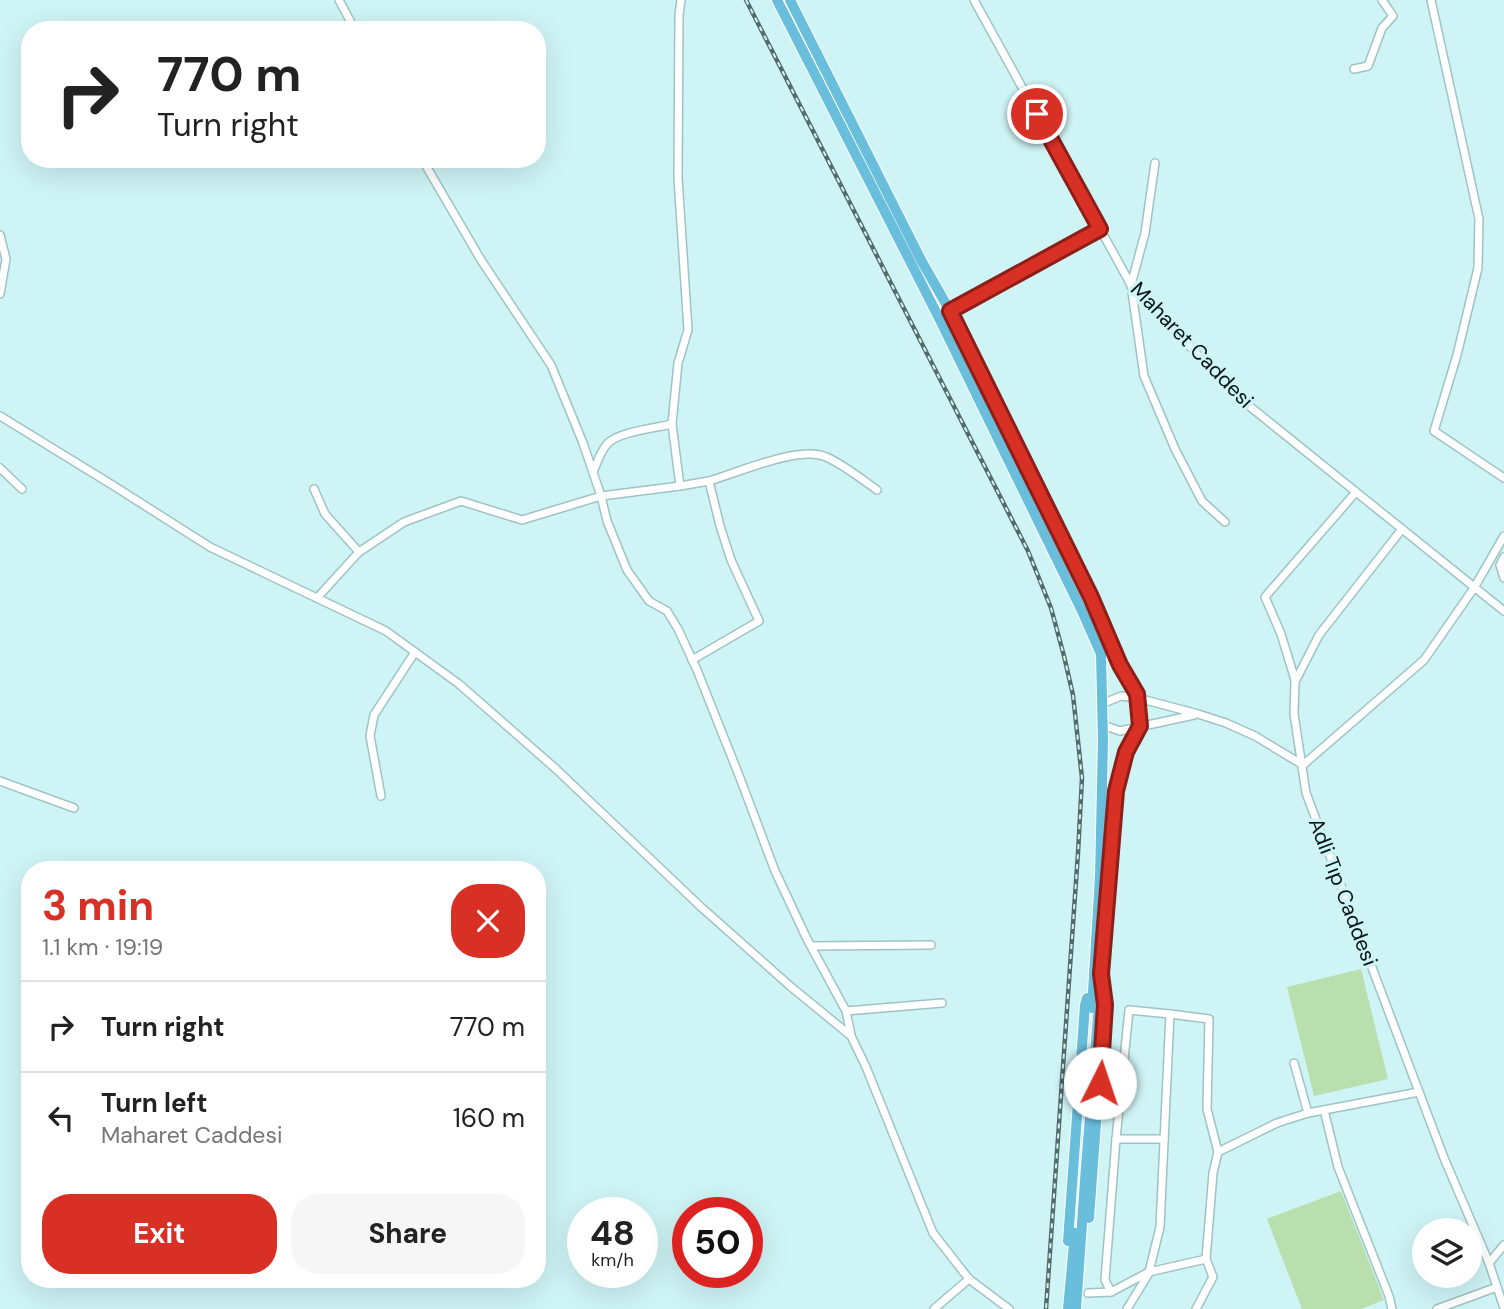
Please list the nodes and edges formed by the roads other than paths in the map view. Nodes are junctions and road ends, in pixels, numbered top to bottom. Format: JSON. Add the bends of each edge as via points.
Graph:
{"nodes":[{"id":1,"x":339,"y":0,"type":"edge"},
{"id":2,"x":681,"y":0,"type":"edge"},
{"id":3,"x":778,"y":0,"type":"edge"},
{"id":4,"x":790,"y":0,"type":"edge"},
{"id":5,"x":974,"y":0,"type":"edge"},
{"id":6,"x":1382,"y":0,"type":"edge"},
{"id":7,"x":1431,"y":0,"type":"edge"},
{"id":8,"x":350,"y":21,"type":"edge"},
{"id":9,"x":1354,"y":69,"type":"dead end"},
{"id":10,"x":1155,"y":163,"type":"dead end"},
{"id":11,"x":427,"y":168,"type":"edge"},
{"id":12,"x":1100,"y":229,"type":"junction"},
{"id":13,"x":0,"y":235,"type":"edge"},
{"id":14,"x":1131,"y":285,"type":"junction"},
{"id":15,"x":0,"y":294,"type":"edge"},
{"id":16,"x":950,"y":311,"type":"junction"},
{"id":17,"x":0,"y":416,"type":"edge"},
{"id":18,"x":672,"y":424,"type":"junction"},
{"id":19,"x":0,"y":468,"type":"edge"},
{"id":20,"x":593,"y":472,"type":"junction"},
{"id":21,"x":1504,"y":478,"type":"edge"},
{"id":22,"x":709,"y":481,"type":"junction"},
{"id":23,"x":681,"y":485,"type":"junction"},
{"id":24,"x":22,"y":489,"type":"dead end"},
{"id":25,"x":314,"y":489,"type":"dead end"},
{"id":26,"x":877,"y":490,"type":"dead end"},
{"id":27,"x":1356,"y":492,"type":"junction"},
{"id":28,"x":601,"y":496,"type":"junction"},
{"id":29,"x":1225,"y":522,"type":"dead end"},
{"id":30,"x":1402,"y":529,"type":"junction"},
{"id":31,"x":1504,"y":536,"type":"edge"},
{"id":32,"x":359,"y":552,"type":"junction"},
{"id":33,"x":1504,"y":557,"type":"edge"},
{"id":34,"x":1504,"y":578,"type":"edge"},
{"id":35,"x":1474,"y":587,"type":"junction"},
{"id":36,"x":317,"y":598,"type":"junction"},
{"id":37,"x":1504,"y":611,"type":"edge"},
{"id":38,"x":415,"y":652,"type":"junction"},
{"id":39,"x":692,"y":660,"type":"junction"},
{"id":40,"x":1295,"y":680,"type":"junction"},
{"id":41,"x":1138,"y":698,"type":"junction"},
{"id":42,"x":1102,"y":704,"type":"junction"},
{"id":43,"x":1198,"y":714,"type":"junction"},
{"id":44,"x":1103,"y":725,"type":"junction"},
{"id":45,"x":1140,"y":726,"type":"junction"},
{"id":46,"x":1303,"y":765,"type":"junction"},
{"id":47,"x":0,"y":781,"type":"edge"},
{"id":48,"x":381,"y":796,"type":"dead end"},
{"id":49,"x":74,"y":808,"type":"dead end"},
{"id":50,"x":931,"y":945,"type":"dead end"},
{"id":51,"x":812,"y":946,"type":"junction"},
{"id":52,"x":1098,"y":974,"type":"junction"},
{"id":53,"x":942,"y":1003,"type":"dead end"},
{"id":54,"x":846,"y":1011,"type":"junction"},
{"id":55,"x":1170,"y":1014,"type":"junction"},
{"id":56,"x":851,"y":1035,"type":"junction"},
{"id":57,"x":1294,"y":1063,"type":"dead end"},
{"id":58,"x":1419,"y":1091,"type":"junction"},
{"id":59,"x":1324,"y":1110,"type":"junction"},
{"id":60,"x":1308,"y":1112,"type":"junction"},
{"id":61,"x":1116,"y":1139,"type":"junction"},
{"id":62,"x":1164,"y":1139,"type":"junction"},
{"id":63,"x":1218,"y":1152,"type":"junction"},
{"id":64,"x":1504,"y":1245,"type":"edge"},
{"id":65,"x":1206,"y":1259,"type":"junction"},
{"id":66,"x":1489,"y":1263,"type":"junction"},
{"id":67,"x":1149,"y":1272,"type":"junction"},
{"id":68,"x":969,"y":1279,"type":"junction"},
{"id":69,"x":1497,"y":1287,"type":"junction"},
{"id":70,"x":1111,"y":1292,"type":"junction"},
{"id":71,"x":1082,"y":1303,"type":"edge"},
{"id":72,"x":1504,"y":1308,"type":"edge"},
{"id":73,"x":934,"y":1309,"type":"edge"},
{"id":74,"x":1009,"y":1309,"type":"edge"},
{"id":75,"x":1062,"y":1309,"type":"edge"},
{"id":76,"x":1068,"y":1309,"type":"edge"},
{"id":77,"x":1127,"y":1309,"type":"edge"},
{"id":78,"x":1196,"y":1309,"type":"edge"},
{"id":79,"x":1392,"y":1309,"type":"edge"},
{"id":80,"x":1437,"y":1309,"type":"edge"}],
"edges":[{"from":1,"to":8,"type":"street"},
{"from":2,"to":18,"type":"street","via":[[678,178],[688,330],[678,363]]},
{"from":3,"to":42,"type":"main road","via":[[1082,611],[1101,654]]},
{"from":4,"to":16,"type":"main road"},
{"from":5,"to":12,"type":"street","name":"Maharet Caddesi"},
{"from":6,"to":9,"type":"street","via":[[1393,16],[1382,28],[1368,66]]},
{"from":7,"to":21,"type":"street","via":[[1479,219],[1478,268],[1434,431]]},
{"from":10,"to":14,"type":"street"},
{"from":11,"to":20,"type":"street","via":[[551,365]]},
{"from":12,"to":14,"type":"street","name":"Maharet Caddesi"},
{"from":12,"to":16,"type":"street"},
{"from":13,"to":15,"type":"street","via":[[6,259]]},
{"from":14,"to":27,"type":"street","name":"Maharet Caddesi","via":[[1238,397]]},
{"from":14,"to":29,"type":"street","via":[[1144,376],[1202,500]]},
{"from":16,"to":41,"type":"main road"},
{"from":17,"to":36,"type":"street","via":[[210,547]]},
{"from":18,"to":20,"type":"street","via":[[624,434],[609,442]]},
{"from":18,"to":23,"type":"street"},
{"from":19,"to":24,"type":"street"},
{"from":20,"to":28,"type":"street"},
{"from":22,"to":23,"type":"street"},
{"from":22,"to":26,"type":"street","via":[[801,453],[825,456]]},
{"from":22,"to":39,"type":"street","via":[[731,560],[759,621]]},
{"from":23,"to":28,"type":"street"},
{"from":25,"to":32,"type":"street","via":[[325,514]]},
{"from":27,"to":30,"type":"street","name":"Maharet Caddesi"},
{"from":27,"to":40,"type":"street","name":"Adli Tıp Caddesi","via":[[1265,597]]},
{"from":28,"to":32,"type":"street","via":[[522,520],[461,501],[404,522]]},
{"from":28,"to":39,"type":"street","via":[[627,570],[649,601],[667,611]]},
{"from":30,"to":35,"type":"street","name":"Maharet Caddesi"},
{"from":30,"to":40,"type":"street","via":[[1319,635]]},
{"from":31,"to":35,"type":"street"},
{"from":32,"to":36,"type":"street"},
{"from":33,"to":34,"type":"street","via":[[1500,565]]},
{"from":35,"to":37,"type":"street","name":"Maharet Caddesi"},
{"from":35,"to":46,"type":"street","via":[[1424,660]]},
{"from":36,"to":38,"type":"street","via":[[386,631]]},
{"from":38,"to":48,"type":"street","via":[[374,715],[370,736]]},
{"from":38,"to":56,"type":"street","via":[[556,769],[701,907]]},
{"from":39,"to":51,"type":"street","via":[[775,871]]},
{"from":40,"to":46,"type":"street","name":"Adli Tıp Caddesi","via":[[1294,714]]},
{"from":41,"to":42,"type":"street","via":[[1121,696]]},
{"from":41,"to":43,"type":"street"},
{"from":41,"to":45,"type":"main road"},
{"from":42,"to":44,"type":"main road"},
{"from":43,"to":45,"type":"street"},
{"from":43,"to":46,"type":"street","via":[[1255,736]]},
{"from":44,"to":45,"type":"street","via":[[1120,731]]},
{"from":44,"to":52,"type":"main road"},
{"from":45,"to":52,"type":"main road","via":[[1126,752],[1116,791]]},
{"from":46,"to":58,"type":"street","name":"Adli Tıp Caddesi","via":[[1306,793]]},
{"from":47,"to":49,"type":"street"},
{"from":50,"to":51,"type":"street"},
{"from":51,"to":54,"type":"street"},
{"from":52,"to":71,"type":"main road"},
{"from":52,"to":75,"type":"main road","via":[[1085,1005]]},
{"from":52,"to":76,"type":"main road"},
{"from":53,"to":54,"type":"street"},
{"from":54,"to":56,"type":"street"},
{"from":55,"to":61,"type":"street","via":[[1129,1010]]},
{"from":55,"to":62,"type":"street"},
{"from":55,"to":63,"type":"street","via":[[1209,1019],[1207,1109]]},
{"from":56,"to":68,"type":"street","via":[[933,1233]]},
{"from":57,"to":60,"type":"street"},
{"from":58,"to":59,"type":"street"},
{"from":58,"to":66,"type":"street","name":"Adli Tıp Caddesi"},
{"from":59,"to":60,"type":"street"},
{"from":59,"to":79,"type":"street","via":[[1338,1167]]},
{"from":60,"to":63,"type":"street"},
{"from":61,"to":62,"type":"street"},
{"from":61,"to":70,"type":"street","via":[[1105,1280]]},
{"from":62,"to":67,"type":"street","via":[[1160,1227]]},
{"from":63,"to":65,"type":"street"},
{"from":64,"to":66,"type":"street"},
{"from":65,"to":67,"type":"street"},
{"from":65,"to":78,"type":"street","via":[[1213,1277]]},
{"from":66,"to":69,"type":"street","name":"Adli Tıp Caddesi"},
{"from":67,"to":70,"type":"street"},
{"from":67,"to":77,"type":"street"},
{"from":68,"to":73,"type":"street"},
{"from":68,"to":74,"type":"street"},
{"from":69,"to":72,"type":"street","name":"Adli Tıp Caddesi"},
{"from":69,"to":80,"type":"street"},
{"from":70,"to":71,"type":"street"}]}
